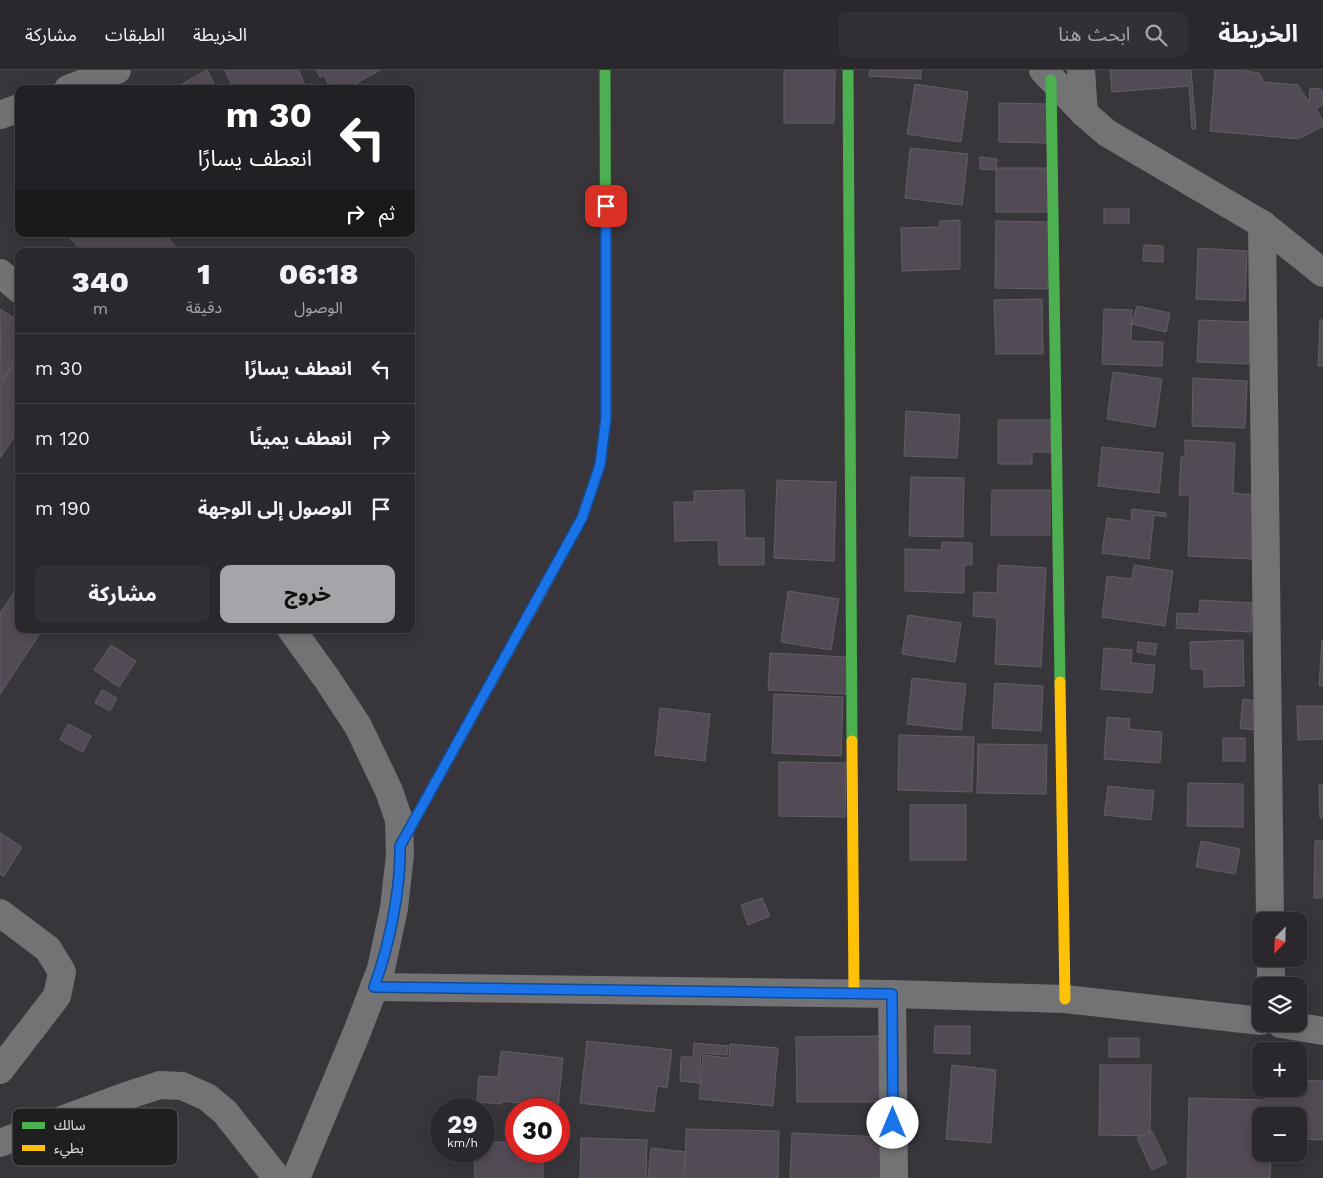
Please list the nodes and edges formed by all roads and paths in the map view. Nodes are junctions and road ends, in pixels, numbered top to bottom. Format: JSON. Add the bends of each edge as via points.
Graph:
{"nodes":[{"id":1,"x":117,"y":70,"type":"edge"},
{"id":2,"x":605,"y":70,"type":"edge"},
{"id":3,"x":848,"y":70,"type":"edge"},
{"id":4,"x":1081,"y":70,"type":"edge"},
{"id":5,"x":1055,"y":78,"type":"edge"},
{"id":6,"x":78,"y":85,"type":"edge"},
{"id":7,"x":15,"y":109,"type":"edge"},
{"id":8,"x":1084,"y":113,"type":"junction"},
{"id":9,"x":0,"y":115,"type":"edge"},
{"id":10,"x":1262,"y":224,"type":"junction"},
{"id":11,"x":0,"y":273,"type":"edge"},
{"id":12,"x":1323,"y":273,"type":"edge"},
{"id":13,"x":15,"y":286,"type":"edge"},
{"id":14,"x":294,"y":633,"type":"edge"},
{"id":15,"x":400,"y":846,"type":"junction"},
{"id":16,"x":1270,"y":912,"type":"edge"},
{"id":17,"x":0,"y":913,"type":"edge"},
{"id":18,"x":374,"y":987,"type":"junction"},
{"id":19,"x":854,"y":994,"type":"junction"},
{"id":20,"x":892,"y":994,"type":"junction"},
{"id":21,"x":1065,"y":999,"type":"junction"},
{"id":22,"x":1252,"y":1020,"type":"edge"},
{"id":23,"x":1307,"y":1028,"type":"edge"},
{"id":24,"x":1323,"y":1031,"type":"edge"},
{"id":25,"x":0,"y":1070,"type":"edge"},
{"id":26,"x":93,"y":1108,"type":"edge"},
{"id":27,"x":12,"y":1138,"type":"edge"},
{"id":28,"x":0,"y":1142,"type":"edge"},
{"id":29,"x":277,"y":1178,"type":"edge"},
{"id":30,"x":296,"y":1178,"type":"edge"},
{"id":31,"x":894,"y":1178,"type":"edge"}],
"edges":[{"from":1,"to":6,"type":"street"},
{"from":2,"to":15,"type":"street","via":[[606,418],[600,465],[582,518]]},
{"from":3,"to":19,"type":"street"},
{"from":4,"to":8,"type":"street"},
{"from":5,"to":8,"type":"street"},
{"from":5,"to":21,"type":"street"},
{"from":7,"to":9,"type":"street"},
{"from":8,"to":10,"type":"street","via":[[1107,133]]},
{"from":10,"to":12,"type":"street"},
{"from":10,"to":16,"type":"street"},
{"from":11,"to":13,"type":"street"},
{"from":14,"to":15,"type":"street","via":[[358,726],[374,758],[399,820]]},
{"from":15,"to":18,"type":"street","via":[[394,908]]},
{"from":17,"to":25,"type":"street","via":[[48,949],[62,972],[58,996]]},
{"from":18,"to":19,"type":"street"},
{"from":18,"to":30,"type":"street"},
{"from":19,"to":20,"type":"street"},
{"from":20,"to":21,"type":"street"},
{"from":20,"to":31,"type":"street"},
{"from":21,"to":22,"type":"street"},
{"from":23,"to":24,"type":"street"},
{"from":26,"to":29,"type":"street","via":[[160,1085],[182,1086],[207,1097],[225,1112]]},
{"from":27,"to":28,"type":"street"}]}
